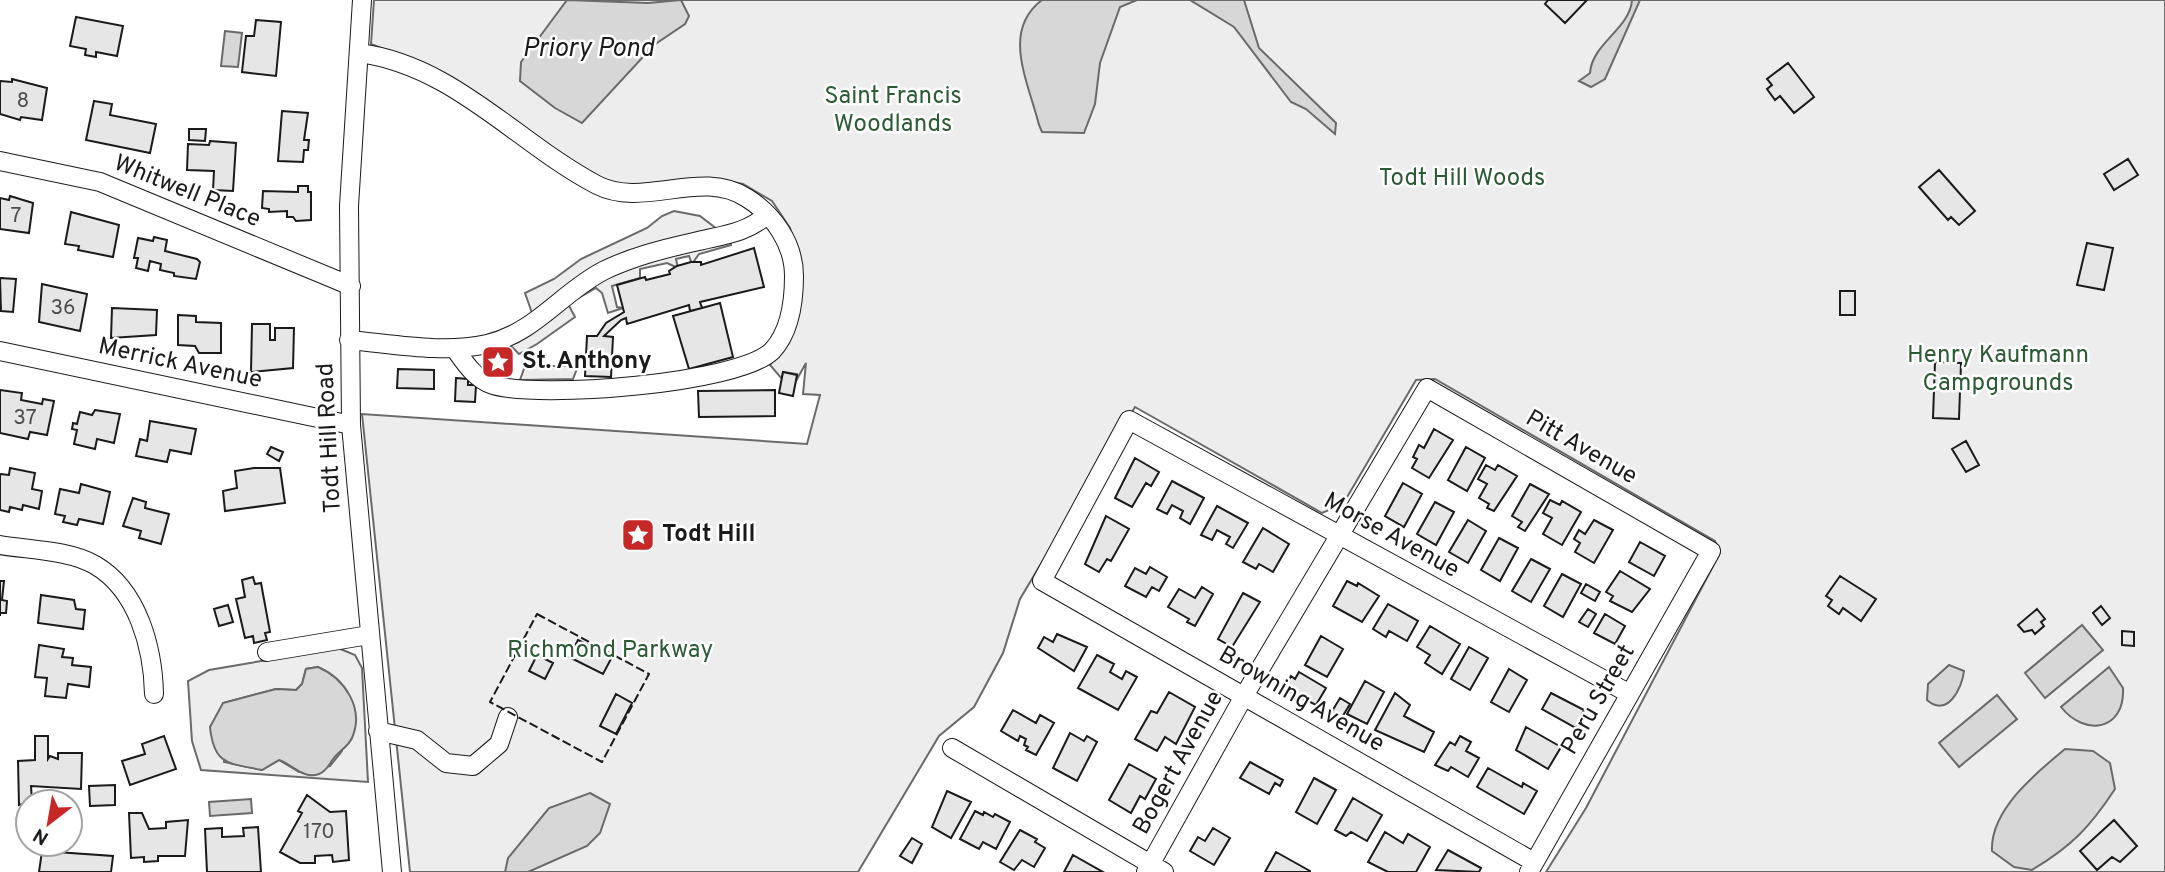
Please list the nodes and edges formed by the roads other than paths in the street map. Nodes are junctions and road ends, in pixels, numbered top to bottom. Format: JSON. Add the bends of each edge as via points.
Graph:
{"nodes":[{"id":1,"x":362,"y":0,"type":"edge"},
{"id":2,"x":359,"y":53,"type":"junction"},
{"id":3,"x":0,"y":161,"type":"edge"},
{"id":4,"x":767,"y":215,"type":"junction"},
{"id":5,"x":351,"y":286,"type":"junction"},
{"id":6,"x":349,"y":340,"type":"junction"},
{"id":7,"x":455,"y":349,"type":"junction"},
{"id":8,"x":0,"y":351,"type":"edge"},
{"id":9,"x":1427,"y":388,"type":"joint"},
{"id":10,"x":351,"y":425,"type":"junction"},
{"id":11,"x":1339,"y":535,"type":"junction"},
{"id":12,"x":0,"y":545,"type":"edge"},
{"id":13,"x":1711,"y":551,"type":"joint"},
{"id":14,"x":1042,"y":581,"type":"joint"},
{"id":15,"x":369,"y":635,"type":"junction"},
{"id":16,"x":267,"y":652,"type":"dead end"},
{"id":17,"x":153,"y":694,"type":"dead end"},
{"id":18,"x":1630,"y":694,"type":"junction"},
{"id":19,"x":1244,"y":696,"type":"junction"},
{"id":20,"x":508,"y":717,"type":"dead end"},
{"id":21,"x":378,"y":731,"type":"junction"},
{"id":22,"x":952,"y":748,"type":"dead end"},
{"id":23,"x":1532,"y":867,"type":"edge"},
{"id":24,"x":1154,"y":869,"type":"edge"},
{"id":25,"x":392,"y":872,"type":"edge"}],
"edges":[{"from":1,"to":2,"type":"street","name":"Todt Hill Road"},
{"from":2,"to":4,"type":"street","via":[[387,56],[421,70],[605,188],[632,193],[687,186],[733,190]]},
{"from":2,"to":5,"type":"street","name":"Todt Hill Road","via":[[349,206]]},
{"from":3,"to":5,"type":"street","name":"Whitwell Place","via":[[100,182]]},
{"from":4,"to":7,"type":"street","via":[[741,233],[648,253],[603,271],[517,333]]},
{"from":4,"to":7,"type":"street","via":[[788,245],[793,302],[772,351],[751,363],[624,388],[519,389],[495,386],[477,376]]},
{"from":5,"to":6,"type":"street","name":"Todt Hill Road"},
{"from":6,"to":7,"type":"street"},
{"from":6,"to":10,"type":"street","name":"Todt Hill Road"},
{"from":8,"to":10,"type":"street","name":"Merrick Avenue"},
{"from":9,"to":11,"type":"street","name":"Bogert Avenue"},
{"from":9,"to":13,"type":"street","name":"Pitt Avenue"},
{"from":10,"to":15,"type":"street","name":"Todt Hill Road"},
{"from":11,"to":14,"type":"street","name":"Morse Avenue","via":[[1129,420]]},
{"from":11,"to":18,"type":"street","name":"Morse Avenue"},
{"from":11,"to":19,"type":"street","name":"Bogert Avenue"},
{"from":12,"to":17,"type":"street","via":[[79,559],[96,566],[115,583],[144,629]]},
{"from":13,"to":18,"type":"street","name":"Peru Street"},
{"from":14,"to":19,"type":"street","name":"Browning Avenue"},
{"from":15,"to":16,"type":"street"},
{"from":15,"to":21,"type":"street","name":"Todt Hill Road"},
{"from":18,"to":23,"type":"street","name":"Peru Street"},
{"from":19,"to":23,"type":"street","name":"Browning Avenue"},
{"from":19,"to":24,"type":"street","name":"Bogert Avenue"},
{"from":20,"to":21,"type":"street","via":[[499,744],[473,766],[446,762],[417,740]]},
{"from":21,"to":25,"type":"street","name":"Todt Hill Road"},
{"from":22,"to":24,"type":"street"}]}
